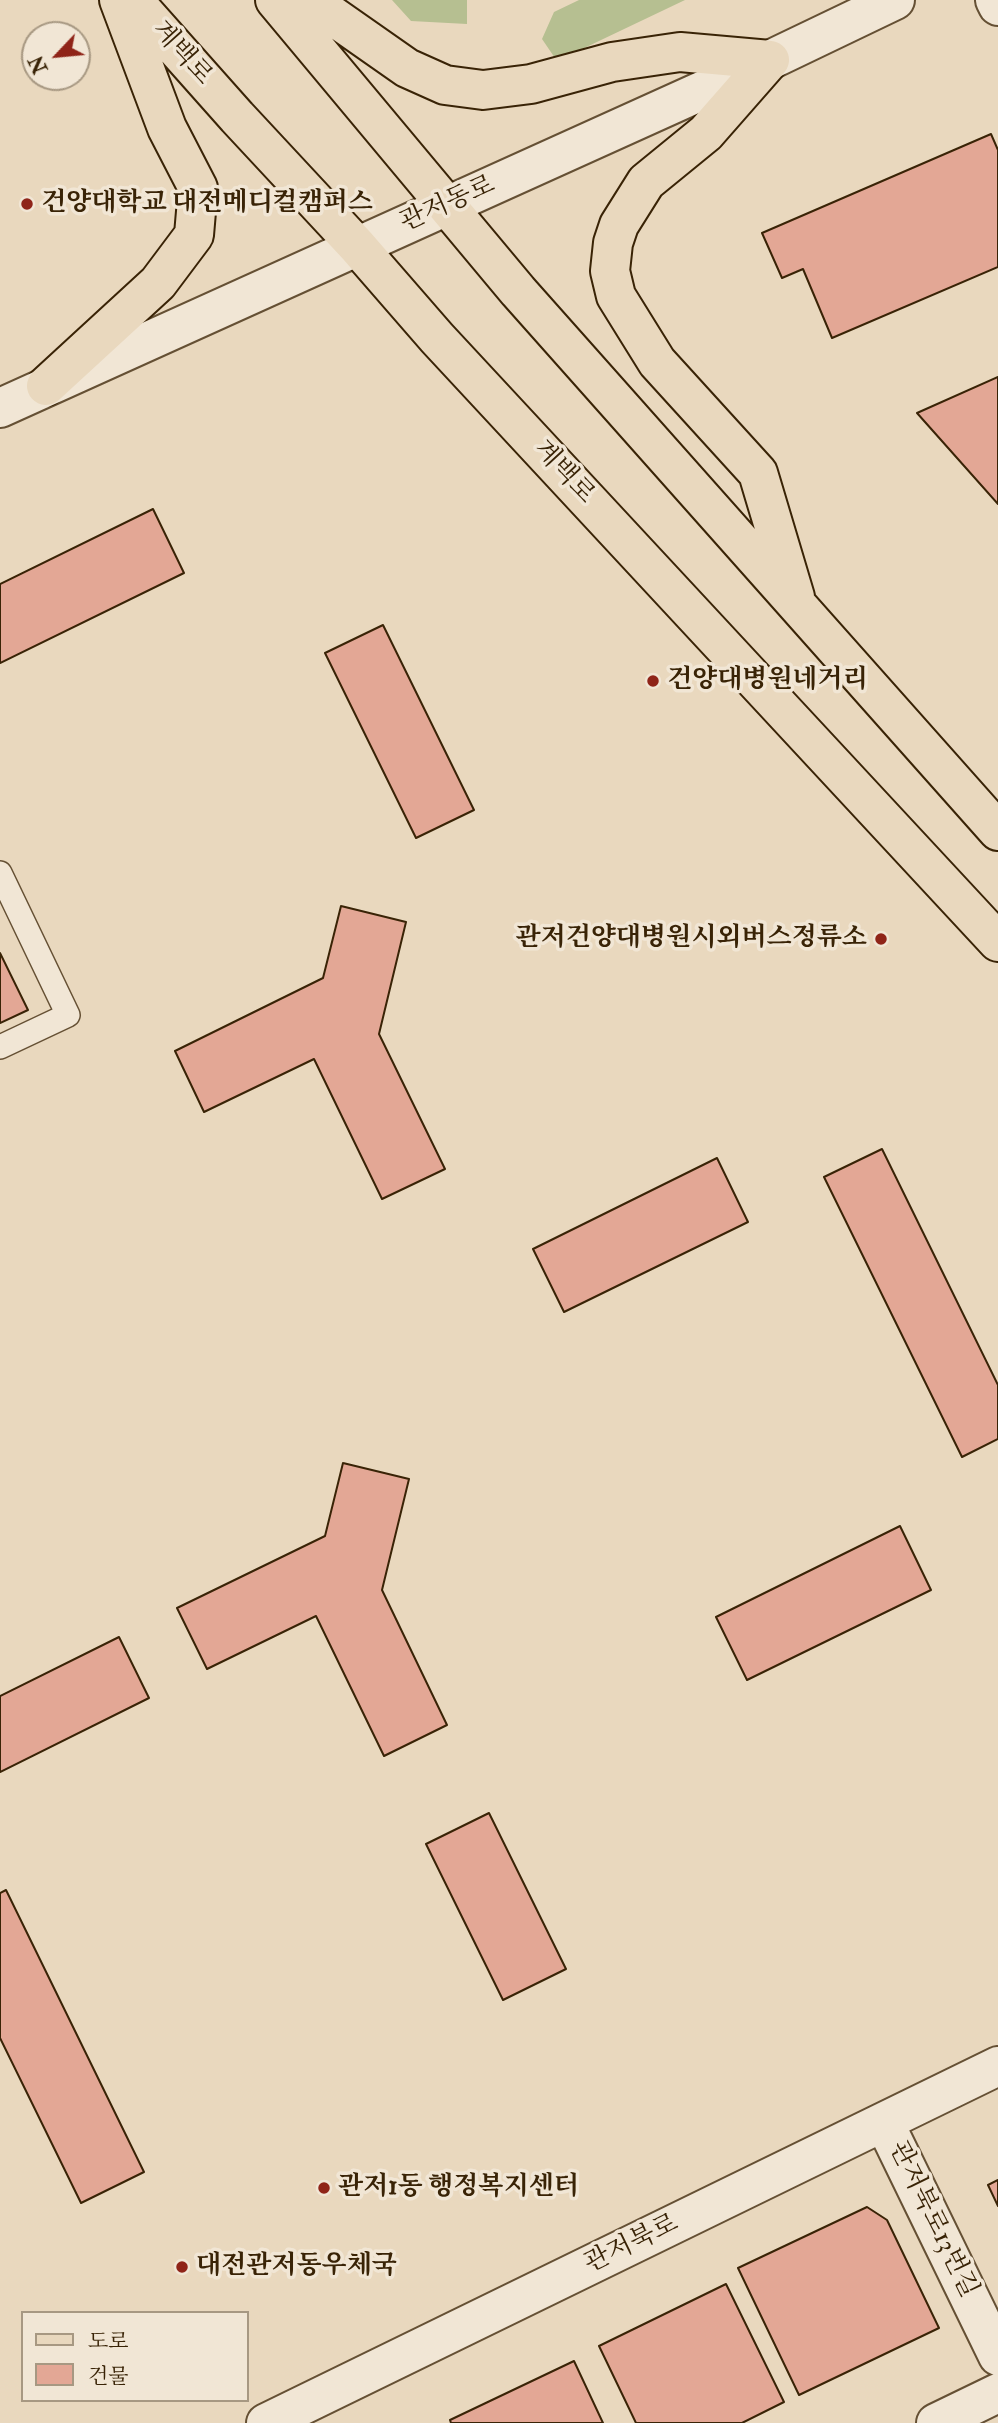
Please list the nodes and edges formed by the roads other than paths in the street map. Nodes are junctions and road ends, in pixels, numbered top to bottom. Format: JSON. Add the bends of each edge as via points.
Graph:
{"nodes":[{"id":1,"x":119,"y":0,"type":"edge"},
{"id":2,"x":133,"y":0,"type":"edge"},
{"id":3,"x":275,"y":0,"type":"edge"},
{"id":4,"x":301,"y":0,"type":"edge"},
{"id":5,"x":895,"y":0,"type":"edge"},
{"id":6,"x":995,"y":0,"type":"edge"},
{"id":7,"x":998,"y":6,"type":"edge"},
{"id":8,"x":770,"y":60,"type":"junction"},
{"id":9,"x":447,"y":206,"type":"junction"},
{"id":10,"x":357,"y":246,"type":"junction"},
{"id":11,"x":46,"y":386,"type":"junction"},
{"id":12,"x":0,"y":408,"type":"edge"},
{"id":13,"x":799,"y":610,"type":"junction"},
{"id":14,"x":998,"y":831,"type":"edge"},
{"id":15,"x":0,"y":873,"type":"edge"},
{"id":16,"x":998,"y":942,"type":"edge"},
{"id":17,"x":0,"y":1047,"type":"edge"},
{"id":18,"x":998,"y":2066,"type":"edge"},
{"id":19,"x":884,"y":2122,"type":"junction"},
{"id":20,"x":998,"y":2357,"type":"edge"},
{"id":21,"x":998,"y":2393,"type":"edge"},
{"id":22,"x":266,"y":2423,"type":"edge"},
{"id":23,"x":936,"y":2423,"type":"edge"}],
"edges":[{"from":1,"to":11,"type":"main road","via":[[167,128],[198,188],[194,235],[158,283]]},
{"from":2,"to":10,"type":"main road","name":"계백로"},
{"from":3,"to":9,"type":"main road"},
{"from":4,"to":8,"type":"main road","via":[[327,12],[407,68],[445,85],[483,90],[680,52]]},
{"from":5,"to":8,"type":"street","name":"관저동로"},
{"from":6,"to":7,"type":"street"},
{"from":8,"to":9,"type":"street","name":"관저동로"},
{"from":8,"to":13,"type":"main road","via":[[706,133],[646,182],[619,225],[610,271],[616,296],[640,339],[758,473]]},
{"from":9,"to":10,"type":"street","name":"관저동로"},
{"from":9,"to":13,"type":"main road"},
{"from":10,"to":11,"type":"street","name":"관저동로"},
{"from":10,"to":16,"type":"main road","name":"계백로"},
{"from":11,"to":12,"type":"street","name":"관저동로"},
{"from":13,"to":14,"type":"main road"},
{"from":15,"to":17,"type":"lane","via":[[68,1015]]},
{"from":18,"to":19,"type":"street","name":"관저북로"},
{"from":19,"to":20,"type":"street","name":"관저북로13번길"},
{"from":19,"to":22,"type":"street","name":"관저북로"},
{"from":21,"to":23,"type":"street"}]}
